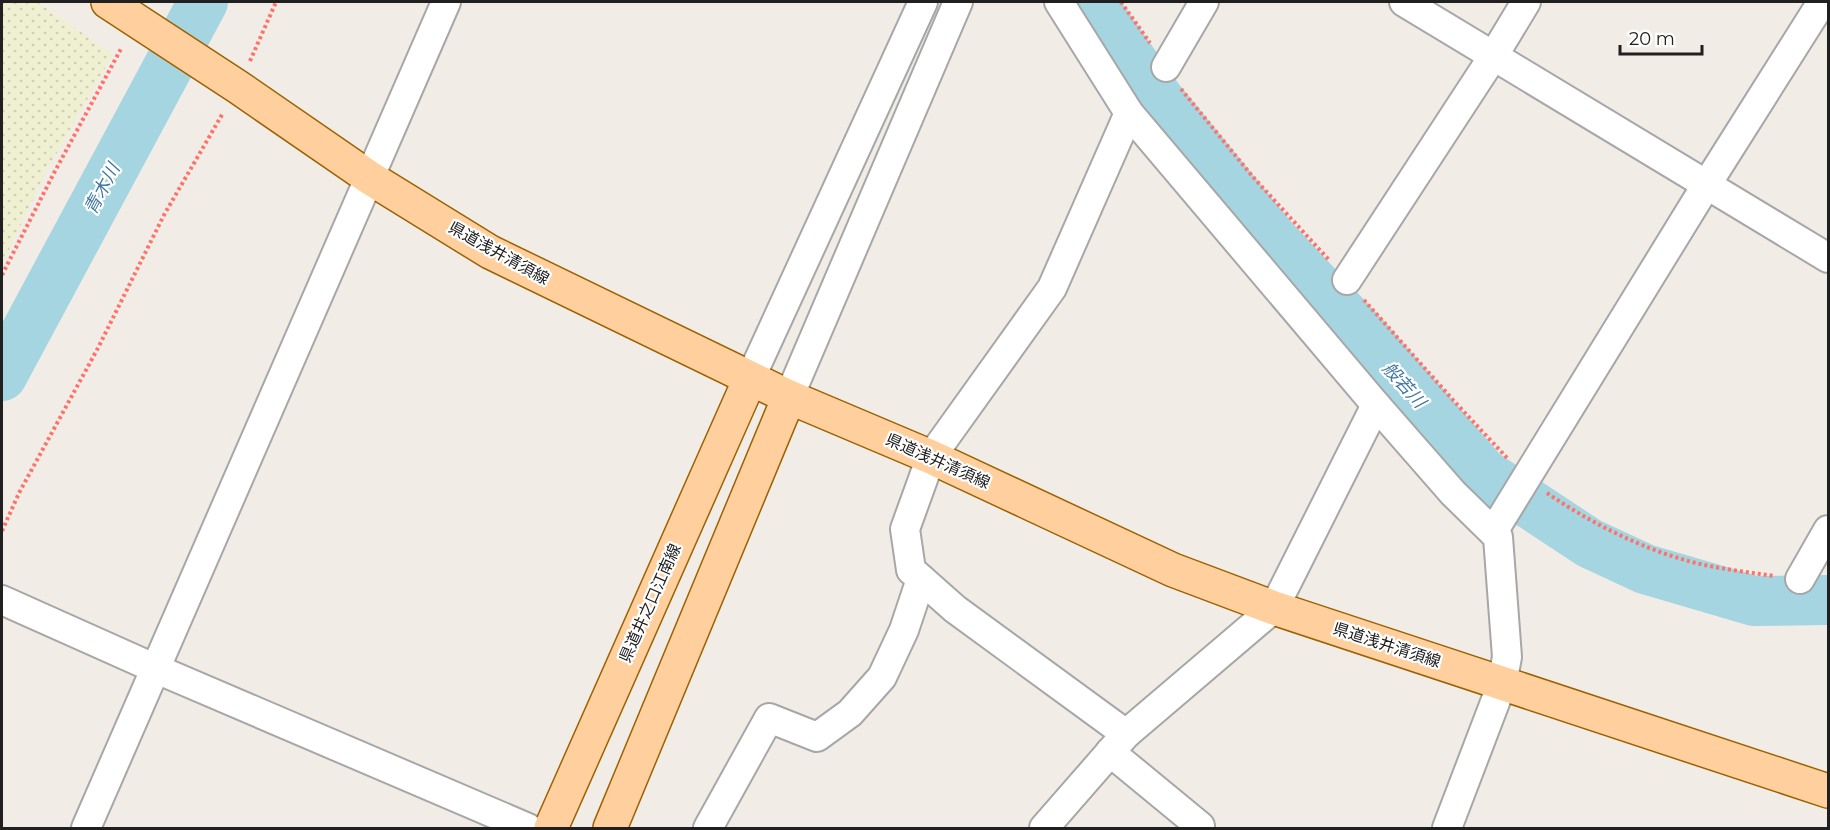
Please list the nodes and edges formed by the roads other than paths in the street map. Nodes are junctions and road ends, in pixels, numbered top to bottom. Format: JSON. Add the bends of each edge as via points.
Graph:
{"nodes":[{"id":1,"x":108,"y":2,"type":"edge"},
{"id":2,"x":446,"y":2,"type":"edge"},
{"id":3,"x":923,"y":2,"type":"edge"},
{"id":4,"x":958,"y":2,"type":"edge"},
{"id":5,"x":1059,"y":2,"type":"edge"},
{"id":6,"x":1204,"y":2,"type":"edge"},
{"id":7,"x":1404,"y":2,"type":"edge"},
{"id":8,"x":1526,"y":2,"type":"edge"},
{"id":9,"x":1822,"y":2,"type":"edge"},
{"id":10,"x":1494,"y":55,"type":"junction"},
{"id":11,"x":1166,"y":67,"type":"road end"},
{"id":12,"x":1129,"y":113,"type":"junction"},
{"id":13,"x":370,"y":177,"type":"junction"},
{"id":14,"x":1707,"y":184,"type":"junction"},
{"id":15,"x":1828,"y":258,"type":"edge"},
{"id":16,"x":1347,"y":280,"type":"road end"},
{"id":17,"x":750,"y":379,"type":"junction"},
{"id":18,"x":789,"y":397,"type":"junction"},
{"id":19,"x":1376,"y":405,"type":"junction"},
{"id":20,"x":932,"y":457,"type":"junction"},
{"id":21,"x":1828,"y":530,"type":"edge"},
{"id":22,"x":1493,"y":532,"type":"junction"},
{"id":23,"x":921,"y":579,"type":"junction"},
{"id":24,"x":1800,"y":579,"type":"road end"},
{"id":25,"x":2,"y":600,"type":"edge"},
{"id":26,"x":1274,"y":608,"type":"junction"},
{"id":27,"x":154,"y":668,"type":"junction"},
{"id":28,"x":1502,"y":684,"type":"junction"},
{"id":29,"x":1118,"y":743,"type":"junction"},
{"id":30,"x":1828,"y":791,"type":"edge"},
{"id":31,"x":1200,"y":826,"type":"dead end"},
{"id":32,"x":86,"y":828,"type":"edge"},
{"id":33,"x":528,"y":828,"type":"edge"},
{"id":34,"x":551,"y":828,"type":"edge"},
{"id":35,"x":610,"y":828,"type":"edge"},
{"id":36,"x":708,"y":828,"type":"edge"},
{"id":37,"x":1044,"y":828,"type":"edge"},
{"id":38,"x":1447,"y":828,"type":"edge"}],
"edges":[{"from":1,"to":13,"type":"main road","name":"県道浅井清須線"},
{"from":2,"to":13,"type":"street"},
{"from":3,"to":17,"type":"street"},
{"from":4,"to":18,"type":"street"},
{"from":5,"to":12,"type":"street"},
{"from":6,"to":11,"type":"street"},
{"from":7,"to":10,"type":"street"},
{"from":8,"to":10,"type":"street"},
{"from":9,"to":14,"type":"street"},
{"from":10,"to":14,"type":"street"},
{"from":10,"to":16,"type":"street"},
{"from":12,"to":19,"type":"street"},
{"from":12,"to":20,"type":"street","via":[[1052,288]]},
{"from":13,"to":17,"type":"main road","name":"県道浅井清須線","via":[[490,252]]},
{"from":13,"to":27,"type":"street"},
{"from":14,"to":15,"type":"street"},
{"from":14,"to":22,"type":"street"},
{"from":17,"to":18,"type":"main road","name":"県道浅井清須線"},
{"from":17,"to":34,"type":"main road","name":"県道井之口江南線"},
{"from":18,"to":20,"type":"main road","name":"県道浅井清須線"},
{"from":18,"to":35,"type":"main road"},
{"from":19,"to":22,"type":"street"},
{"from":19,"to":26,"type":"street"},
{"from":20,"to":23,"type":"street","via":[[905,529],[911,570]]},
{"from":20,"to":26,"type":"main road","name":"県道浅井清須線","via":[[1173,570]]},
{"from":21,"to":24,"type":"street"},
{"from":22,"to":28,"type":"street","via":[[1498,537],[1507,657]]},
{"from":23,"to":29,"type":"street"},
{"from":23,"to":36,"type":"street","via":[[904,630],[882,677],[850,713],[817,737],[769,718]]},
{"from":25,"to":27,"type":"street"},
{"from":26,"to":28,"type":"main road","name":"県道浅井清須線"},
{"from":26,"to":29,"type":"street"},
{"from":27,"to":32,"type":"street"},
{"from":27,"to":33,"type":"street"},
{"from":28,"to":30,"type":"main road","name":"県道浅井清須線"},
{"from":28,"to":38,"type":"street"},
{"from":29,"to":31,"type":"street"},
{"from":29,"to":37,"type":"street"}]}
